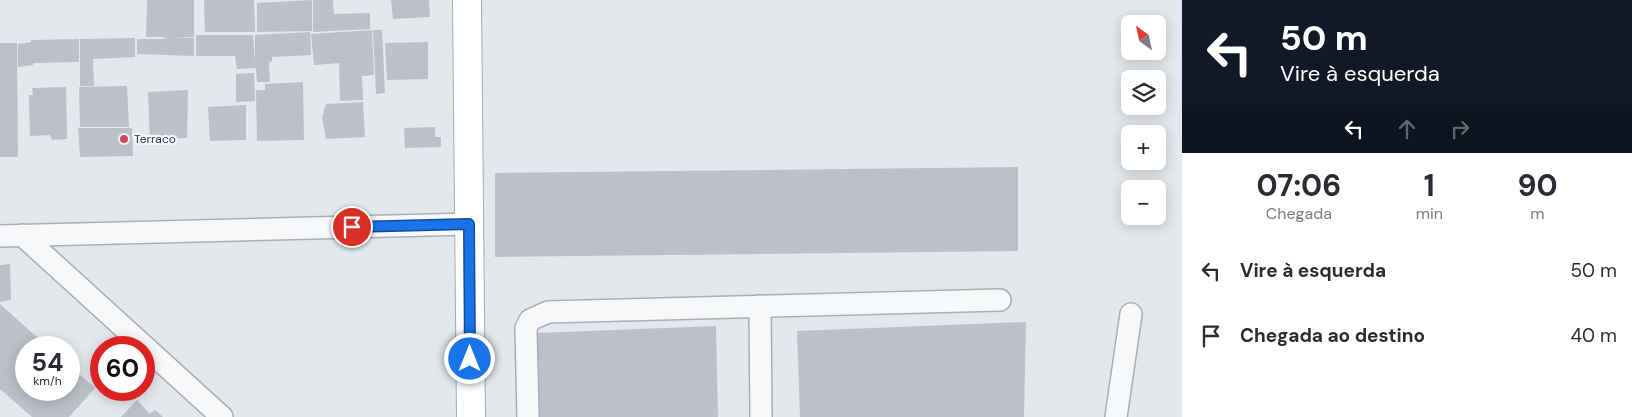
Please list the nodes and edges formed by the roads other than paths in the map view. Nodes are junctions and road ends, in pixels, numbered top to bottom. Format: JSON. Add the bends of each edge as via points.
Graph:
{"nodes":[{"id":1,"x":467,"y":0,"type":"edge"},
{"id":2,"x":469,"y":224,"type":"junction"},
{"id":3,"x":22,"y":235,"type":"junction"},
{"id":4,"x":0,"y":236,"type":"edge"},
{"id":5,"x":1000,"y":300,"type":"dead end"},
{"id":6,"x":760,"y":306,"type":"junction"},
{"id":7,"x":1131,"y":314,"type":"dead end"},
{"id":8,"x":214,"y":415,"type":"edge"},
{"id":9,"x":471,"y":417,"type":"edge"},
{"id":10,"x":528,"y":417,"type":"edge"},
{"id":11,"x":761,"y":417,"type":"edge"},
{"id":12,"x":1116,"y":417,"type":"edge"}],
"edges":[{"from":1,"to":2,"type":"main road"},
{"from":2,"to":3,"type":"street"},
{"from":2,"to":9,"type":"main road"},
{"from":3,"to":4,"type":"street"},
{"from":3,"to":8,"type":"street"},
{"from":5,"to":6,"type":"street"},
{"from":6,"to":10,"type":"street","via":[[548,312],[537,316],[526,328]]},
{"from":6,"to":11,"type":"street"},
{"from":7,"to":12,"type":"street"}]}
